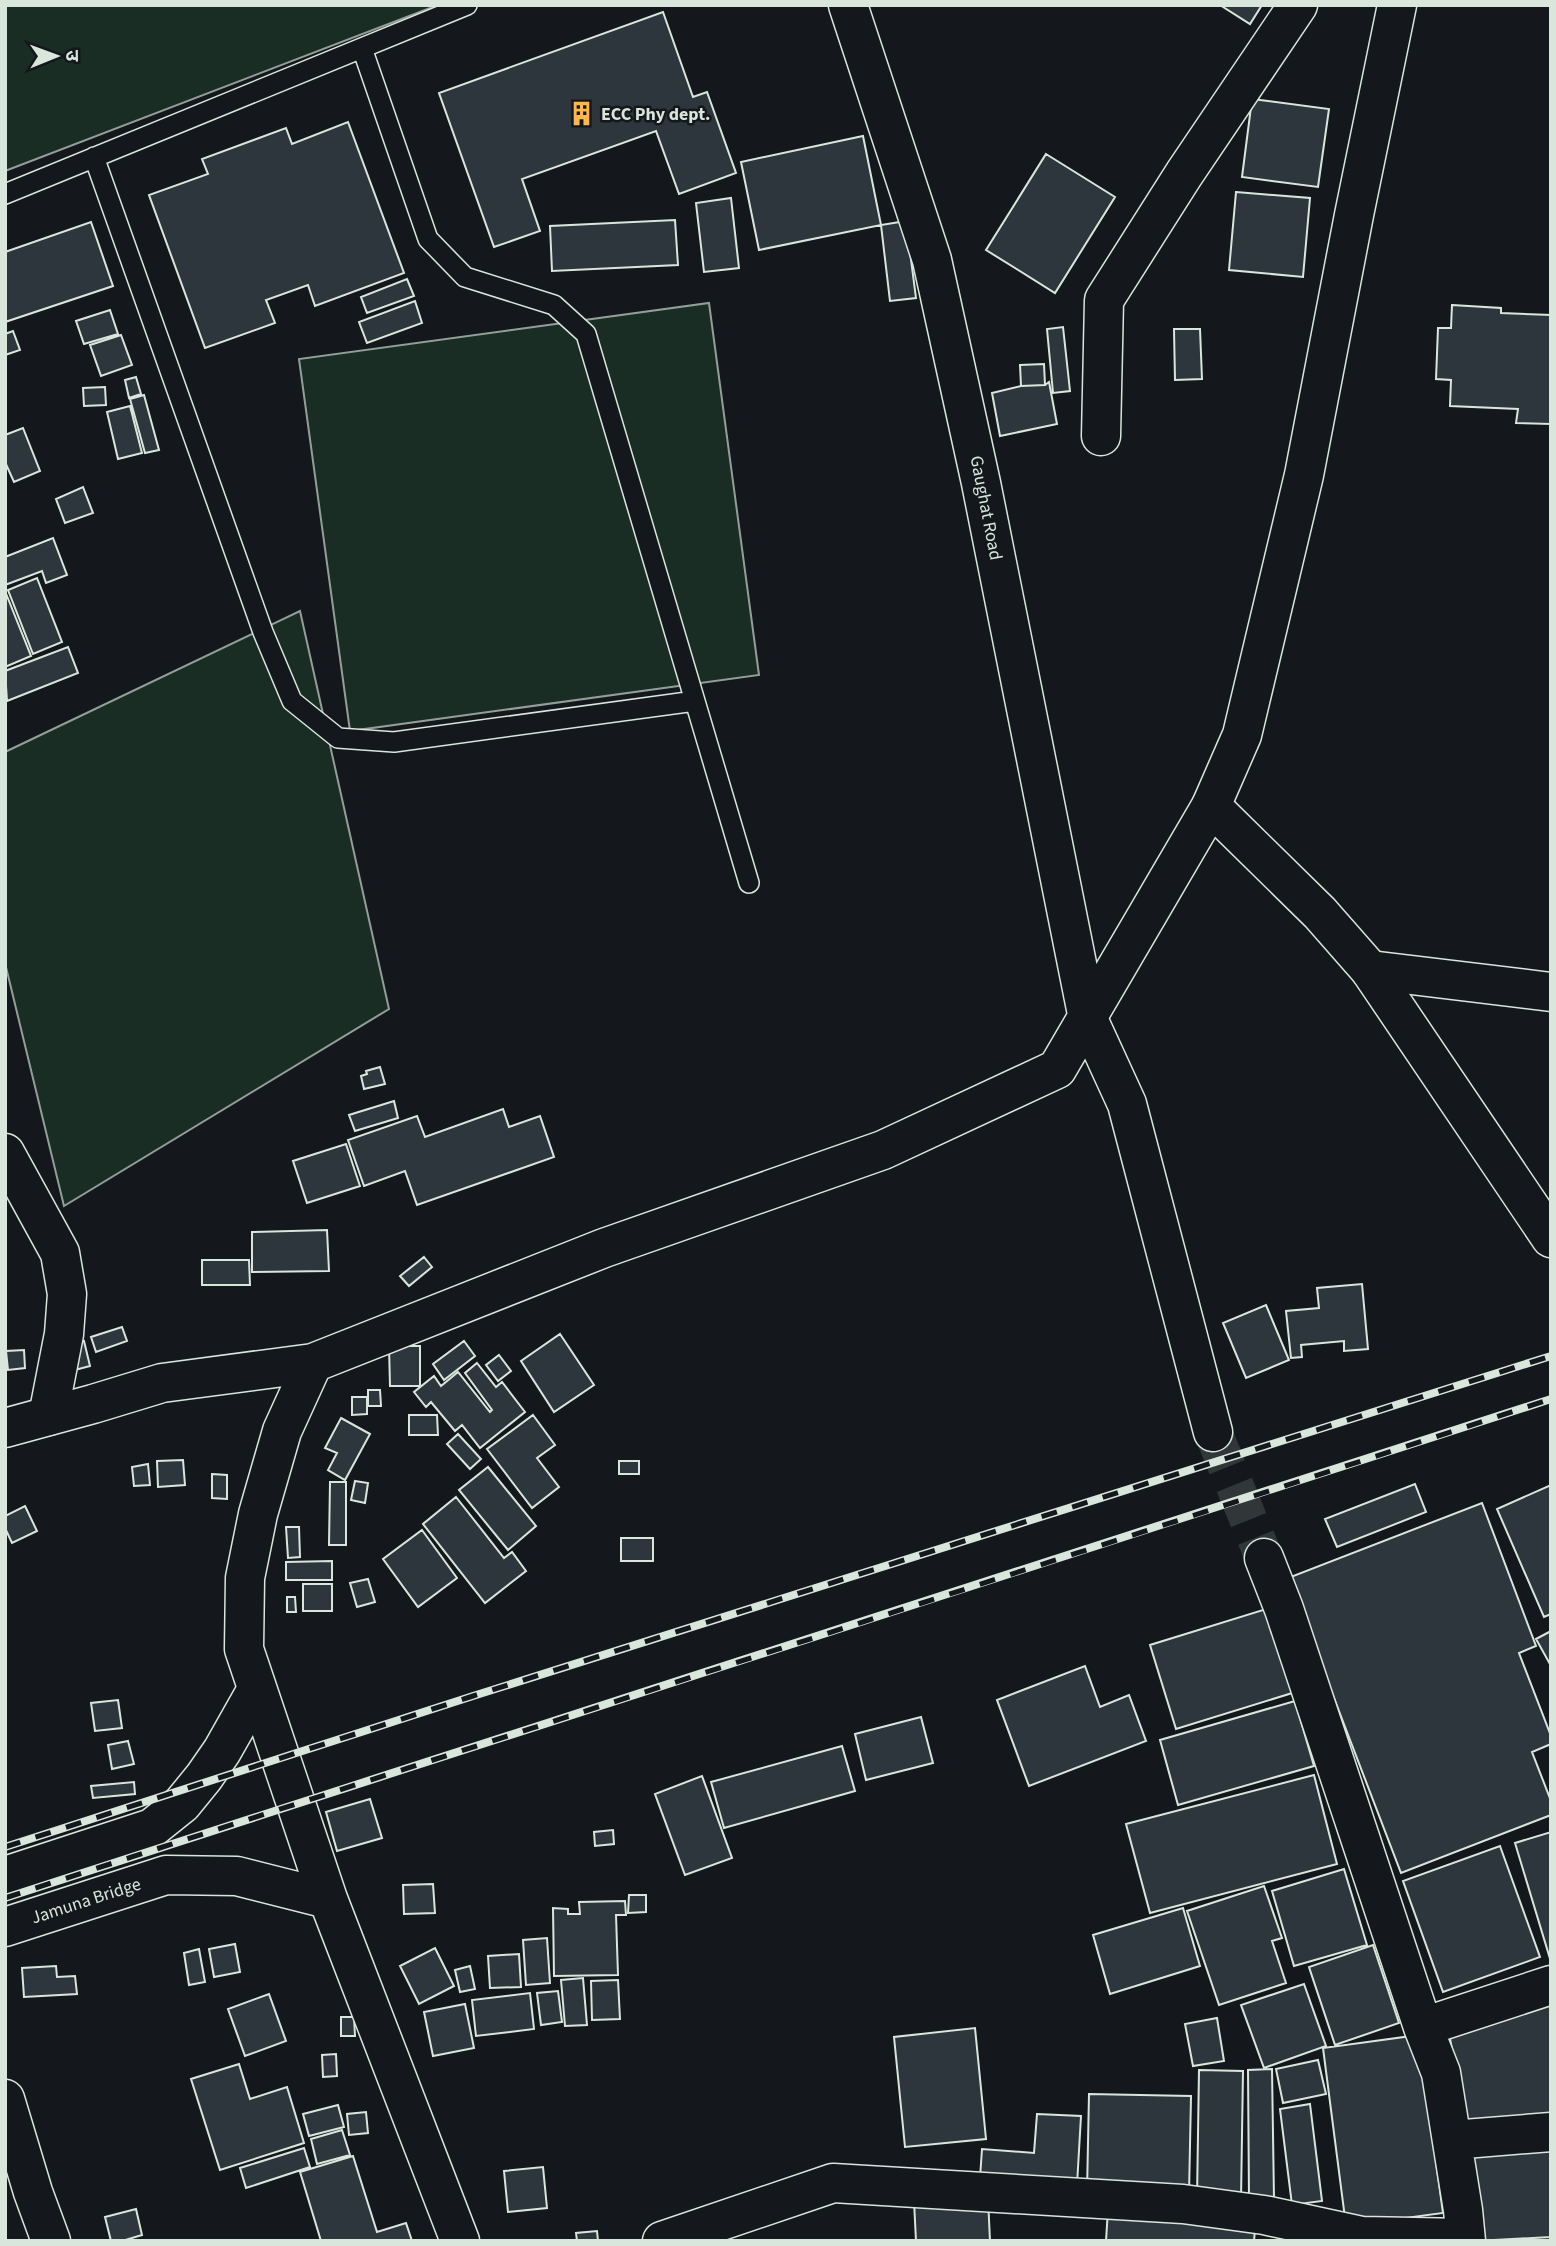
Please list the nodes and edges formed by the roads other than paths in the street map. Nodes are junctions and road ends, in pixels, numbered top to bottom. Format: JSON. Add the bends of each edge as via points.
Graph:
{"nodes":[{"id":1,"x":467,"y":5,"type":"edge"},
{"id":2,"x":848,"y":5,"type":"edge"},
{"id":3,"x":1298,"y":5,"type":"edge"},
{"id":4,"x":1397,"y":5,"type":"edge"},
{"id":5,"x":362,"y":48,"type":"junction"},
{"id":6,"x":94,"y":157,"type":"junction"},
{"id":7,"x":5,"y":194,"type":"edge"},
{"id":8,"x":1101,"y":436,"type":"dead end"},
{"id":9,"x":695,"y":701,"type":"junction"},
{"id":10,"x":1211,"y":806,"type":"junction"},
{"id":11,"x":749,"y":883,"type":"dead end"},
{"id":12,"x":1370,"y":970,"type":"junction"},
{"id":13,"x":1551,"y":992,"type":"edge"},
{"id":14,"x":1088,"y":1019,"type":"junction"},
{"id":15,"x":5,"y":1153,"type":"edge"},
{"id":16,"x":1551,"y":1238,"type":"edge"},
{"id":17,"x":313,"y":1363,"type":"junction"},
{"id":18,"x":48,"y":1416,"type":"junction"},
{"id":19,"x":5,"y":1428,"type":"edge"},
{"id":20,"x":1213,"y":1432,"type":"tunnel mouth"},
{"id":21,"x":1264,"y":1558,"type":"tunnel mouth"},
{"id":22,"x":257,"y":1689,"type":"junction"},
{"id":23,"x":5,"y":1875,"type":"edge"},
{"id":24,"x":328,"y":1899,"type":"junction"},
{"id":25,"x":5,"y":1927,"type":"edge"},
{"id":26,"x":1551,"y":1985,"type":"edge"},
{"id":27,"x":1423,"y":2027,"type":"junction"},
{"id":28,"x":5,"y":2099,"type":"edge"},
{"id":29,"x":1551,"y":2132,"type":"edge"},
{"id":30,"x":1452,"y":2140,"type":"junction"},
{"id":31,"x":1466,"y":2239,"type":"edge"},
{"id":32,"x":51,"y":2241,"type":"edge"},
{"id":33,"x":460,"y":2241,"type":"edge"},
{"id":34,"x":662,"y":2241,"type":"edge"}],
"edges":[{"from":1,"to":5,"type":"lane"},
{"from":2,"to":14,"type":"main road","name":"Gaughat Road","via":[[932,260]]},
{"from":3,"to":8,"type":"main road","via":[[1104,300]]},
{"from":4,"to":10,"type":"main road","via":[[1304,475],[1242,735]]},
{"from":5,"to":6,"type":"lane"},
{"from":5,"to":9,"type":"lane","via":[[428,239],[465,277],[554,305],[586,334]]},
{"from":6,"to":7,"type":"lane"},
{"from":6,"to":9,"type":"lane","via":[[263,632],[292,701],[338,738],[394,742]]},
{"from":9,"to":11,"type":"lane"},
{"from":10,"to":12,"type":"main road","via":[[1320,913]]},
{"from":10,"to":14,"type":"main road"},
{"from":12,"to":13,"type":"main road"},
{"from":12,"to":16,"type":"main road"},
{"from":14,"to":17,"type":"main road","via":[[1057,1069],[883,1150],[604,1248]]},
{"from":14,"to":20,"type":"main road","name":"Gaughat Road","via":[[1126,1104]]},
{"from":15,"to":18,"type":"main road","via":[[60,1253],[67,1294]]},
{"from":17,"to":18,"type":"main road","via":[[162,1382]]},
{"from":17,"to":22,"type":"main road","via":[[282,1431],[245,1578],[244,1649]]},
{"from":18,"to":19,"type":"main road"},
{"from":21,"to":27,"type":"main road"},
{"from":22,"to":23,"type":"main road","via":[[204,1777],[182,1804],[152,1828]]},
{"from":22,"to":24,"type":"main road"},
{"from":24,"to":25,"type":"main road","name":"Jamuna Bridge","via":[[237,1876],[166,1875]]},
{"from":24,"to":33,"type":"main road"},
{"from":26,"to":27,"type":"main road"},
{"from":27,"to":30,"type":"main road","via":[[1441,2073]]},
{"from":28,"to":32,"type":"main road"},
{"from":29,"to":30,"type":"main road"},
{"from":30,"to":31,"type":"main road"},
{"from":31,"to":34,"type":"main road","via":[[1362,2236],[1183,2204],[833,2183]]}]}
